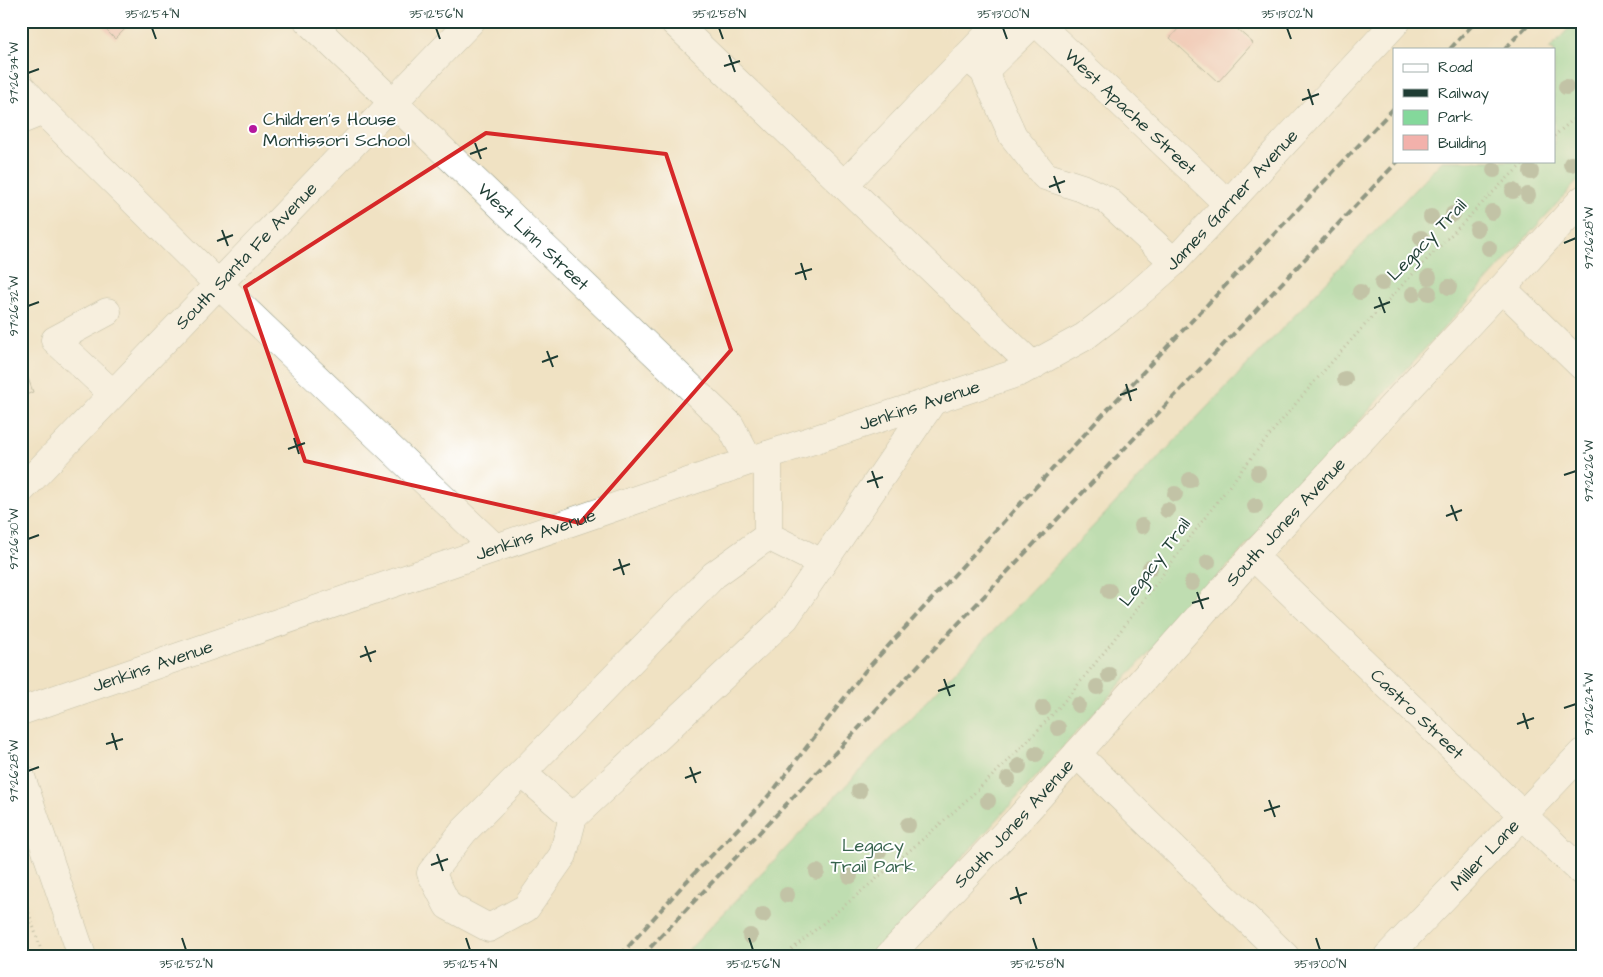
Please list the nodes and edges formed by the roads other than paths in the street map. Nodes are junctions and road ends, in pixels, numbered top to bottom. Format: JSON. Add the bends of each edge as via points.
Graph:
{"nodes":[{"id":1,"x":308,"y":21,"type":"edge"},
{"id":2,"x":471,"y":21,"type":"edge"},
{"id":3,"x":673,"y":21,"type":"edge"},
{"id":4,"x":1001,"y":21,"type":"edge"},
{"id":5,"x":1035,"y":21,"type":"edge"},
{"id":6,"x":1397,"y":21,"type":"edge"},
{"id":7,"x":975,"y":64,"type":"junction"},
{"id":8,"x":21,"y":87,"type":"edge"},
{"id":9,"x":394,"y":103,"type":"junction"},
{"id":10,"x":32,"y":116,"type":"edge"},
{"id":11,"x":844,"y":185,"type":"junction"},
{"id":12,"x":1582,"y":200,"type":"edge"},
{"id":13,"x":1228,"y":204,"type":"junction"},
{"id":14,"x":1174,"y":262,"type":"junction"},
{"id":15,"x":218,"y":284,"type":"junction"},
{"id":16,"x":1502,"y":288,"type":"junction"},
{"id":17,"x":107,"y":312,"type":"dead end"},
{"id":18,"x":1041,"y":362,"type":"junction"},
{"id":19,"x":1582,"y":366,"type":"edge"},
{"id":20,"x":113,"y":394,"type":"junction"},
{"id":21,"x":932,"y":402,"type":"junction"},
{"id":22,"x":758,"y":458,"type":"junction"},
{"id":23,"x":21,"y":490,"type":"edge"},
{"id":24,"x":768,"y":536,"type":"junction"},
{"id":25,"x":495,"y":548,"type":"junction"},
{"id":26,"x":1253,"y":556,"type":"junction"},
{"id":27,"x":822,"y":563,"type":"junction"},
{"id":28,"x":21,"y":711,"type":"edge"},
{"id":29,"x":1077,"y":754,"type":"junction"},
{"id":30,"x":1582,"y":754,"type":"edge"},
{"id":31,"x":522,"y":773,"type":"junction"},
{"id":32,"x":21,"y":777,"type":"edge"},
{"id":33,"x":1523,"y":816,"type":"junction"},
{"id":34,"x":573,"y":817,"type":"junction"},
{"id":35,"x":1582,"y":872,"type":"edge"},
{"id":36,"x":73,"y":953,"type":"edge"},
{"id":37,"x":889,"y":956,"type":"edge"},
{"id":38,"x":1285,"y":956,"type":"edge"},
{"id":39,"x":1388,"y":956,"type":"edge"}],
"edges":[{"from":1,"to":9,"type":"street","name":"West Linn Street"},
{"from":2,"to":9,"type":"street","name":"South Santa Fe Avenue"},
{"from":3,"to":11,"type":"street"},
{"from":4,"to":7,"type":"street"},
{"from":5,"to":7,"type":"street"},
{"from":5,"to":13,"type":"street","name":"West Apache Street"},
{"from":6,"to":13,"type":"street","name":"James Garner Avenue"},
{"from":7,"to":11,"type":"street"},
{"from":7,"to":14,"type":"street","via":[[990,82],[1013,136],[1045,176],[1107,200]]},
{"from":8,"to":10,"type":"street"},
{"from":9,"to":15,"type":"street","name":"South Santa Fe Avenue"},
{"from":9,"to":22,"type":"street","name":"West Linn Street","via":[[730,425]]},
{"from":10,"to":15,"type":"street"},
{"from":11,"to":18,"type":"street"},
{"from":12,"to":16,"type":"street","name":"South Jones Avenue"},
{"from":13,"to":14,"type":"street","name":"James Garner Avenue"},
{"from":14,"to":18,"type":"street","name":"James Garner Avenue","via":[[1116,313],[1084,337]]},
{"from":15,"to":20,"type":"street","name":"South Santa Fe Avenue"},
{"from":15,"to":25,"type":"street"},
{"from":16,"to":19,"type":"street"},
{"from":16,"to":26,"type":"street","name":"South Jones Avenue"},
{"from":17,"to":20,"type":"street","via":[[55,340]]},
{"from":18,"to":21,"type":"street","name":"Jenkins Avenue"},
{"from":20,"to":23,"type":"street","name":"South Santa Fe Avenue"},
{"from":21,"to":22,"type":"street","name":"Jenkins Avenue"},
{"from":21,"to":27,"type":"street"},
{"from":22,"to":24,"type":"street"},
{"from":22,"to":25,"type":"street","name":"Jenkins Avenue"},
{"from":24,"to":27,"type":"street"},
{"from":24,"to":31,"type":"street","via":[[714,575]]},
{"from":25,"to":28,"type":"street","name":"Jenkins Avenue"},
{"from":26,"to":29,"type":"street","name":"South Jones Avenue"},
{"from":26,"to":33,"type":"street","name":"Castro Street"},
{"from":27,"to":34,"type":"street","via":[[785,618]]},
{"from":29,"to":37,"type":"street","name":"South Jones Avenue"},
{"from":29,"to":38,"type":"street"},
{"from":30,"to":33,"type":"street","name":"Miller Lane"},
{"from":31,"to":34,"type":"street"},
{"from":31,"to":34,"type":"street","via":[[464,831],[431,873],[448,906],[489,928],[526,908],[563,855]]},
{"from":32,"to":36,"type":"street"},
{"from":33,"to":35,"type":"street","name":"Castro Street"},
{"from":33,"to":39,"type":"street","name":"Miller Lane"}]}
